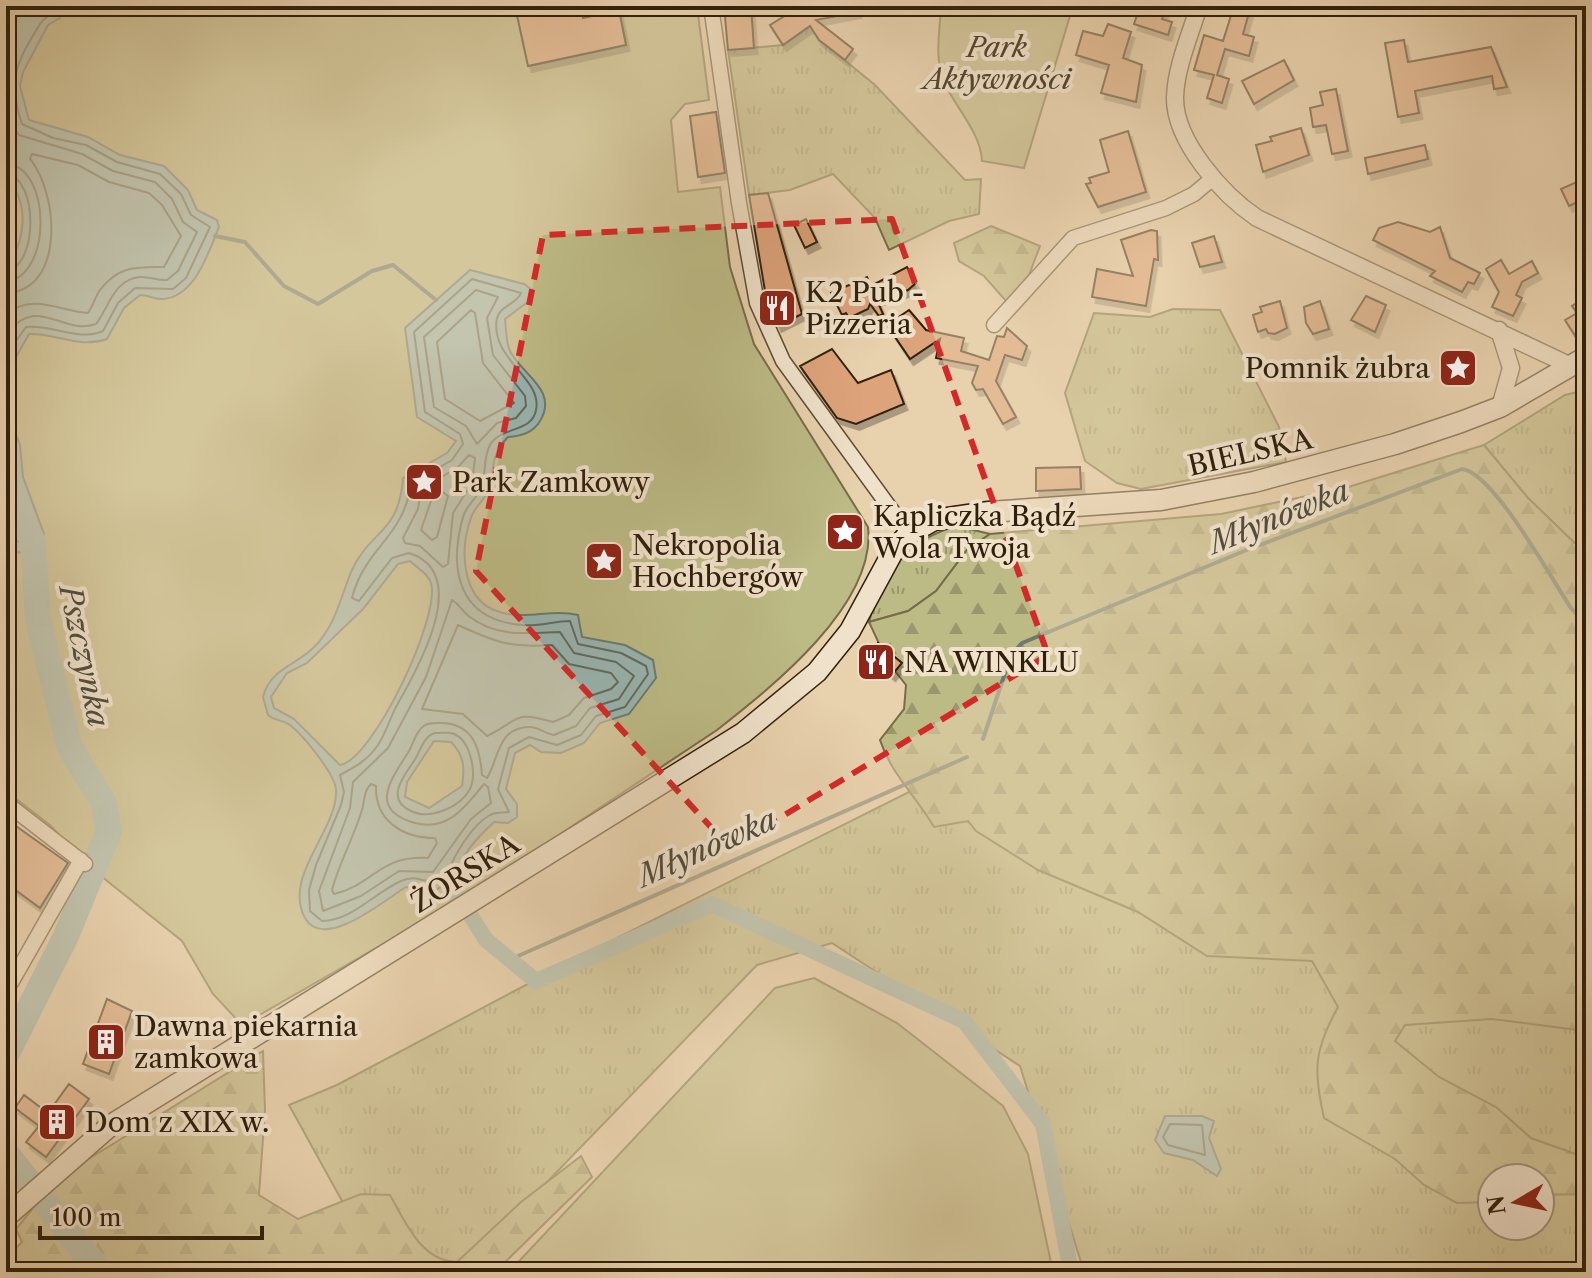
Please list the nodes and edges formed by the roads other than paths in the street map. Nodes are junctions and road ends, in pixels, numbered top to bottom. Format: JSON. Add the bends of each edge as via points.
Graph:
{"nodes":[{"id":1,"x":711,"y":6,"type":"edge"},
{"id":2,"x":1199,"y":6,"type":"edge"},
{"id":3,"x":1213,"y":178,"type":"junction"},
{"id":4,"x":994,"y":325,"type":"dead end"},
{"id":5,"x":1499,"y":330,"type":"junction"},
{"id":6,"x":1578,"y":362,"type":"edge"},
{"id":7,"x":1500,"y":407,"type":"junction"},
{"id":8,"x":909,"y":534,"type":"junction"},
{"id":9,"x":6,"y":803,"type":"edge"},
{"id":10,"x":6,"y":980,"type":"edge"},
{"id":11,"x":13,"y":1210,"type":"edge"}],
"edges":[{"from":1,"to":8,"type":"street","via":[[757,303],[783,361]]},
{"from":2,"to":3,"type":"street","via":[[1178,74],[1175,106]]},
{"from":3,"to":4,"type":"street","via":[[1166,208],[1073,238]]},
{"from":3,"to":5,"type":"street","via":[[1257,218]]},
{"from":5,"to":6,"type":"street"},
{"from":5,"to":7,"type":"street","via":[[1511,368]]},
{"from":6,"to":7,"type":"main road","name":"BIELSKA"},
{"from":7,"to":8,"type":"main road","name":"BIELSKA","via":[[1395,444],[1219,490],[1161,500],[954,515]]},
{"from":8,"to":11,"type":"main road","name":"ŻORSKA","via":[[882,566],[834,652],[743,733],[111,1125]]},
{"from":9,"to":10,"type":"street","via":[[84,863],[12,981]]}]}
